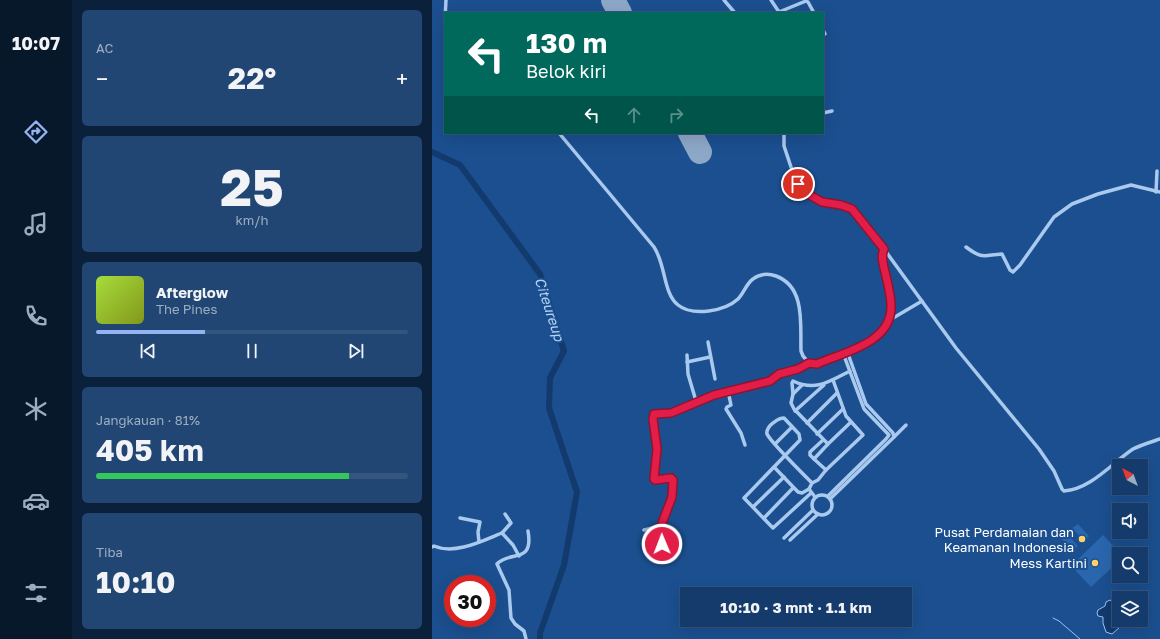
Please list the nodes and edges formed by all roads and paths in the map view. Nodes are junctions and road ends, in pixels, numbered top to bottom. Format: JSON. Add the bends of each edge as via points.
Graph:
{"nodes":[{"id":1,"x":446,"y":0,"type":"edge"},
{"id":2,"x":724,"y":0,"type":"edge"},
{"id":3,"x":771,"y":0,"type":"edge"},
{"id":4,"x":445,"y":12,"type":"edge"},
{"id":5,"x":734,"y":12,"type":"edge"},
{"id":6,"x":779,"y":12,"type":"edge"},
{"id":7,"x":813,"y":12,"type":"edge"},
{"id":8,"x":832,"y":111,"type":"dead end"},
{"id":9,"x":824,"y":113,"type":"edge"},
{"id":10,"x":560,"y":134,"type":"edge"},
{"id":11,"x":784,"y":134,"type":"edge"},
{"id":12,"x":1157,"y":171,"type":"dead end"},
{"id":13,"x":1158,"y":192,"type":"edge"},
{"id":14,"x":966,"y":247,"type":"dead end"},
{"id":15,"x":884,"y":249,"type":"junction"},
{"id":16,"x":922,"y":301,"type":"junction"},
{"id":17,"x":888,"y":321,"type":"junction"},
{"id":18,"x":708,"y":342,"type":"dead end"},
{"id":19,"x":847,"y":351,"type":"junction"},
{"id":20,"x":842,"y":353,"type":"junction"},
{"id":21,"x":687,"y":355,"type":"dead end"},
{"id":22,"x":710,"y":357,"type":"junction"},
{"id":23,"x":687,"y":362,"type":"junction"},
{"id":24,"x":809,"y":363,"type":"junction"},
{"id":25,"x":853,"y":369,"type":"junction"},
{"id":26,"x":849,"y":371,"type":"junction"},
{"id":27,"x":715,"y":379,"type":"dead end"},
{"id":28,"x":833,"y":380,"type":"junction"},
{"id":29,"x":824,"y":384,"type":"junction"},
{"id":30,"x":802,"y":385,"type":"junction"},
{"id":31,"x":728,"y":391,"type":"junction"},
{"id":32,"x":837,"y":393,"type":"junction"},
{"id":33,"x":793,"y":394,"type":"junction"},
{"id":34,"x":696,"y":401,"type":"junction"},
{"id":35,"x":842,"y":409,"type":"junction"},
{"id":36,"x":795,"y":411,"type":"junction"},
{"id":37,"x":851,"y":422,"type":"junction"},
{"id":38,"x":807,"y":423,"type":"junction"},
{"id":39,"x":906,"y":425,"type":"dead end"},
{"id":40,"x":792,"y":427,"type":"junction"},
{"id":41,"x":817,"y":434,"type":"junction"},
{"id":42,"x":894,"y":437,"type":"junction"},
{"id":43,"x":1160,"y":439,"type":"edge"},
{"id":44,"x":823,"y":440,"type":"junction"},
{"id":45,"x":775,"y":444,"type":"junction"},
{"id":46,"x":828,"y":444,"type":"junction"},
{"id":47,"x":745,"y":445,"type":"dead end"},
{"id":48,"x":786,"y":455,"type":"junction"},
{"id":49,"x":814,"y":459,"type":"junction"},
{"id":50,"x":774,"y":467,"type":"junction"},
{"id":51,"x":826,"y":470,"type":"junction"},
{"id":52,"x":784,"y":478,"type":"junction"},
{"id":53,"x":812,"y":483,"type":"junction"},
{"id":54,"x":793,"y":488,"type":"junction"},
{"id":55,"x":810,"y":491,"type":"junction"},
{"id":56,"x":815,"y":497,"type":"junction"},
{"id":57,"x":829,"y":498,"type":"junction"},
{"id":58,"x":753,"y":507,"type":"junction"},
{"id":59,"x":813,"y":510,"type":"junction"},
{"id":60,"x":505,"y":514,"type":"dead end"},
{"id":61,"x":818,"y":514,"type":"junction"},
{"id":62,"x":460,"y":518,"type":"dead end"},
{"id":63,"x":764,"y":518,"type":"junction"},
{"id":64,"x":661,"y":526,"type":"junction"},
{"id":65,"x":644,"y":530,"type":"dead end"},
{"id":66,"x":528,"y":531,"type":"dead end"},
{"id":67,"x":502,"y":533,"type":"junction"},
{"id":68,"x":784,"y":538,"type":"dead end"},
{"id":69,"x":790,"y":540,"type":"dead end"},
{"id":70,"x":479,"y":542,"type":"junction"},
{"id":71,"x":432,"y":547,"type":"edge"},
{"id":72,"x":664,"y":555,"type":"dead end"},
{"id":73,"x":519,"y":556,"type":"junction"},
{"id":74,"x":526,"y":639,"type":"edge"}],
"edges":[{"from":1,"to":4,"type":"street"},
{"from":2,"to":5,"type":"street"},
{"from":3,"to":6,"type":"street"},
{"from":6,"to":7,"type":"street","via":[[806,1]]},
{"from":8,"to":9,"type":"street"},
{"from":10,"to":24,"type":"street","via":[[655,249],[662,262],[670,294],[676,303],[695,311],[721,308],[735,302],[755,278],[767,274],[776,276],[790,285],[797,295],[801,351]]},
{"from":11,"to":15,"type":"street","via":[[784,146],[799,186],[822,202],[852,209]]},
{"from":12,"to":13,"type":"street"},
{"from":13,"to":14,"type":"street","via":[[1132,185],[1072,204],[1054,217],[1013,272],[1002,254],[982,256]]},
{"from":15,"to":16,"type":"street"},
{"from":15,"to":17,"type":"street","via":[[882,257],[891,306]]},
{"from":16,"to":17,"type":"street"},
{"from":16,"to":43,"type":"street","via":[[956,348],[1048,461],[1064,491],[1072,490],[1089,481],[1132,450]]},
{"from":17,"to":19,"type":"street","via":[[875,339]]},
{"from":18,"to":22,"type":"street"},
{"from":19,"to":20,"type":"street"},
{"from":19,"to":25,"type":"street"},
{"from":20,"to":24,"type":"street","via":[[817,364]]},
{"from":20,"to":26,"type":"street"},
{"from":21,"to":23,"type":"street"},
{"from":22,"to":23,"type":"street"},
{"from":22,"to":27,"type":"street"},
{"from":23,"to":34,"type":"street","via":[[689,380]]},
{"from":24,"to":31,"type":"street","via":[[779,374],[770,381]]},
{"from":25,"to":26,"type":"street"},
{"from":25,"to":42,"type":"street","via":[[866,404]]},
{"from":26,"to":28,"type":"street"},
{"from":26,"to":57,"type":"street","via":[[864,409],[889,436]]},
{"from":28,"to":29,"type":"street"},
{"from":28,"to":32,"type":"street"},
{"from":29,"to":30,"type":"street"},
{"from":29,"to":36,"type":"street"},
{"from":30,"to":33,"type":"street"},
{"from":30,"to":33,"type":"street","via":[[792,382]]},
{"from":31,"to":34,"type":"street"},
{"from":31,"to":47,"type":"street","via":[[731,405],[726,409],[741,433]]},
{"from":32,"to":35,"type":"street"},
{"from":32,"to":38,"type":"street"},
{"from":33,"to":36,"type":"street","via":[[791,403]]},
{"from":34,"to":64,"type":"street","via":[[671,413],[653,416],[657,449],[654,479],[673,480],[672,497]]},
{"from":35,"to":37,"type":"street"},
{"from":35,"to":41,"type":"street"},
{"from":36,"to":38,"type":"street"},
{"from":37,"to":46,"type":"street"},
{"from":37,"to":51,"type":"street","via":[[863,434],[862,436]]},
{"from":38,"to":41,"type":"street"},
{"from":39,"to":42,"type":"street"},
{"from":40,"to":45,"type":"street"},
{"from":40,"to":45,"type":"street","via":[[783,418],[771,425],[767,433]]},
{"from":40,"to":48,"type":"street","via":[[800,436],[800,440]]},
{"from":41,"to":44,"type":"street"},
{"from":42,"to":57,"type":"street"},
{"from":44,"to":46,"type":"street"},
{"from":44,"to":49,"type":"street","via":[[810,452]]},
{"from":45,"to":48,"type":"street"},
{"from":46,"to":49,"type":"street"},
{"from":48,"to":50,"type":"street"},
{"from":48,"to":53,"type":"street"},
{"from":49,"to":51,"type":"street"},
{"from":50,"to":52,"type":"street"},
{"from":50,"to":58,"type":"street","via":[[744,497]]},
{"from":51,"to":53,"type":"street"},
{"from":52,"to":54,"type":"street"},
{"from":52,"to":58,"type":"street"},
{"from":53,"to":55,"type":"street"},
{"from":54,"to":55,"type":"street","via":[[800,493]]},
{"from":54,"to":63,"type":"street"},
{"from":55,"to":56,"type":"street"},
{"from":55,"to":63,"type":"street","via":[[773,528]]},
{"from":56,"to":57,"type":"street","via":[[821,494]]},
{"from":56,"to":59,"type":"street","via":[[812,503]]},
{"from":57,"to":61,"type":"street","via":[[832,506],[830,511]]},
{"from":58,"to":63,"type":"street"},
{"from":59,"to":61,"type":"street"},
{"from":59,"to":68,"type":"street"},
{"from":60,"to":67,"type":"street","via":[[511,523]]},
{"from":61,"to":69,"type":"street"},
{"from":62,"to":70,"type":"street","via":[[480,522]]},
{"from":64,"to":65,"type":"street"},
{"from":64,"to":72,"type":"street"},
{"from":66,"to":73,"type":"street","via":[[527,549]]},
{"from":67,"to":70,"type":"street"},
{"from":67,"to":73,"type":"street","via":[[514,545]]},
{"from":70,"to":71,"type":"street","via":[[456,548]]},
{"from":73,"to":74,"type":"street","via":[[499,562],[497,566],[509,590],[511,618],[524,631]]}]}
